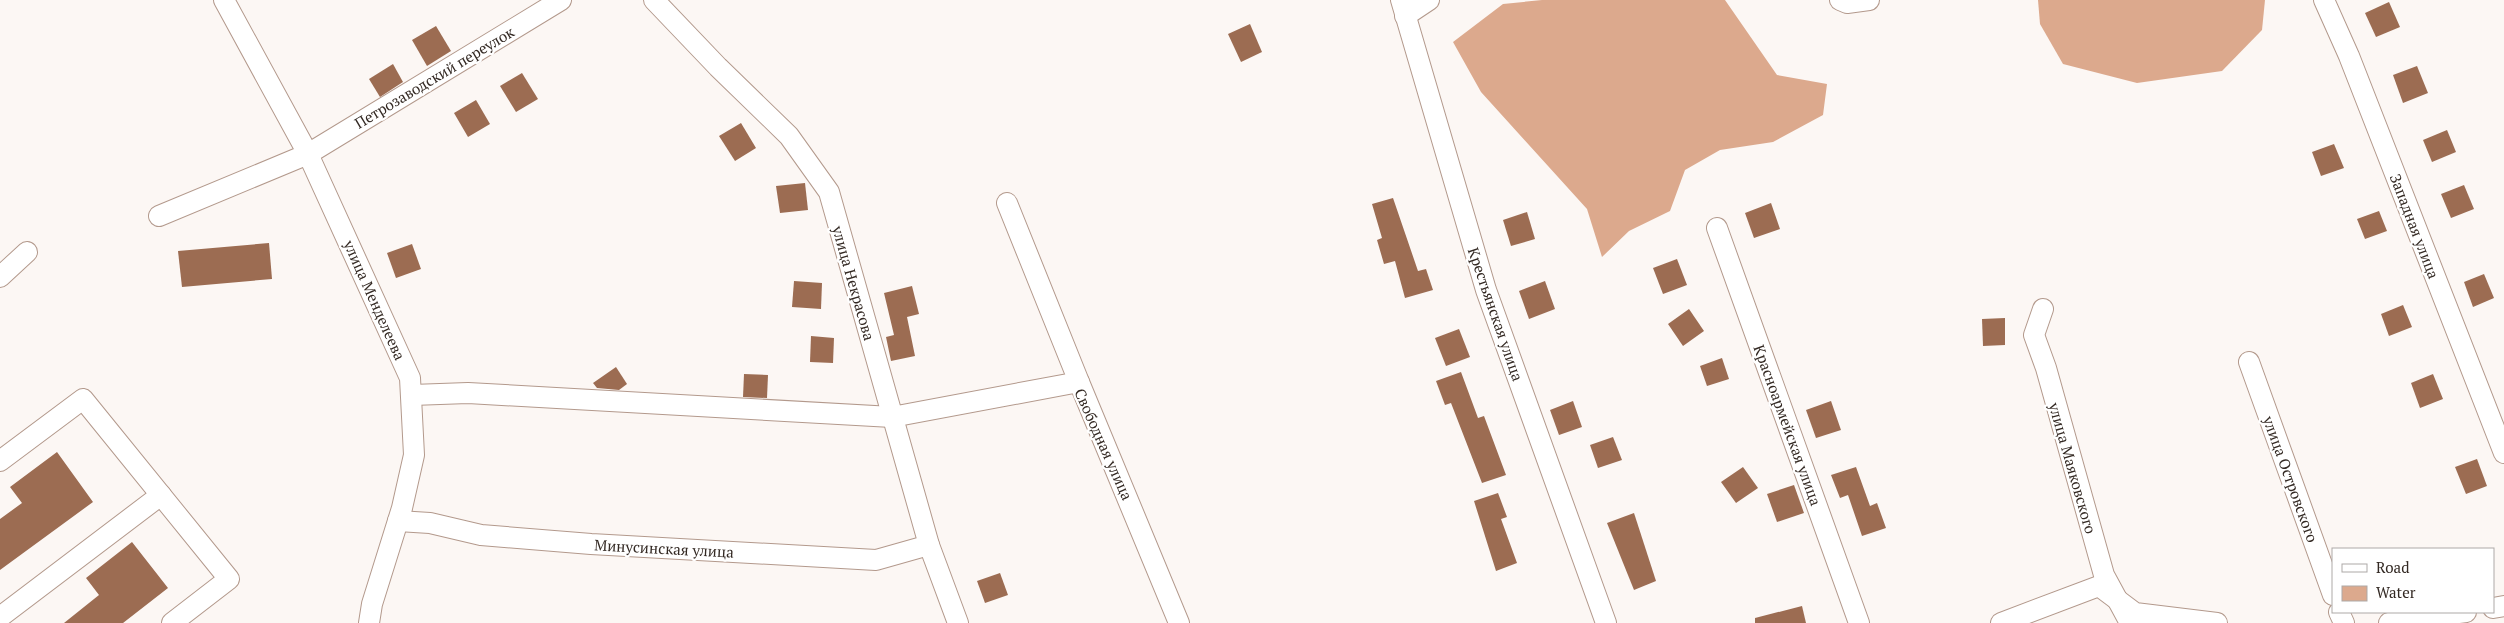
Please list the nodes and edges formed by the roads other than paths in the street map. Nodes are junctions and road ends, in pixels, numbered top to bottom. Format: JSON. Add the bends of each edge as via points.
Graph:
{"nodes":[{"id":1,"x":224,"y":0,"type":"edge"},
{"id":2,"x":561,"y":0,"type":"edge"},
{"id":3,"x":654,"y":0,"type":"edge"},
{"id":4,"x":1429,"y":0,"type":"edge"},
{"id":5,"x":1840,"y":0,"type":"edge"},
{"id":6,"x":1869,"y":0,"type":"edge"},
{"id":7,"x":2324,"y":0,"type":"edge"},
{"id":8,"x":1403,"y":8,"type":"edge"},
{"id":9,"x":308,"y":154,"type":"junction"},
{"id":10,"x":1007,"y":203,"type":"dead end"},
{"id":11,"x":160,"y":216,"type":"dead end"},
{"id":12,"x":1717,"y":228,"type":"dead end"},
{"id":13,"x":27,"y":252,"type":"dead end"},
{"id":14,"x":0,"y":277,"type":"edge"},
{"id":15,"x":2043,"y":309,"type":"dead end"},
{"id":16,"x":2250,"y":362,"type":"dead end"},
{"id":17,"x":1079,"y":382,"type":"junction"},
{"id":18,"x":412,"y":396,"type":"junction"},
{"id":19,"x":892,"y":417,"type":"junction"},
{"id":20,"x":2504,"y":453,"type":"edge"},
{"id":21,"x":0,"y":462,"type":"edge"},
{"id":22,"x":161,"y":495,"type":"junction"},
{"id":23,"x":398,"y":521,"type":"junction"},
{"id":24,"x":929,"y":545,"type":"junction"},
{"id":25,"x":2332,"y":592,"type":"edge"},
{"id":26,"x":2117,"y":600,"type":"junction"},
{"id":27,"x":2459,"y":613,"type":"edge"},
{"id":28,"x":0,"y":618,"type":"edge"},
{"id":29,"x":172,"y":623,"type":"edge"},
{"id":30,"x":369,"y":623,"type":"edge"},
{"id":31,"x":958,"y":623,"type":"edge"},
{"id":32,"x":1180,"y":623,"type":"edge"},
{"id":33,"x":1606,"y":623,"type":"edge"},
{"id":34,"x":1859,"y":623,"type":"edge"},
{"id":35,"x":2001,"y":623,"type":"edge"},
{"id":36,"x":2130,"y":623,"type":"edge"},
{"id":37,"x":2217,"y":623,"type":"edge"},
{"id":38,"x":2389,"y":623,"type":"edge"}],
"edges":[{"from":1,"to":9,"type":"street","name":"улица Менделеева"},
{"from":2,"to":9,"type":"street","name":"Петрозаводский переулок"},
{"from":3,"to":19,"type":"street","name":"улица Некрасова","via":[[789,136],[829,192]]},
{"from":4,"to":8,"type":"street"},
{"from":5,"to":6,"type":"street","via":[[1847,3]]},
{"from":7,"to":20,"type":"street","name":"Западная улица"},
{"from":8,"to":33,"type":"street","name":"Крестьянская улица","via":[[1486,290]]},
{"from":9,"to":11,"type":"street","name":"Петрозаводский переулок"},
{"from":9,"to":18,"type":"street","name":"улица Менделеева","via":[[410,378]]},
{"from":10,"to":17,"type":"street"},
{"from":12,"to":34,"type":"street","name":"Красноармейская улица"},
{"from":13,"to":14,"type":"street"},
{"from":15,"to":26,"type":"street","name":"улица Маяковского","via":[[2034,336],[2046,368],[2104,575]]},
{"from":16,"to":25,"type":"street","name":"улица Островского"},
{"from":17,"to":19,"type":"street","name":"Свободная улица"},
{"from":17,"to":32,"type":"street","name":"Свободная улица"},
{"from":18,"to":19,"type":"street","name":"Свободная улица","via":[[468,393]]},
{"from":18,"to":23,"type":"street","name":"улица Менделеева","via":[[414,455]]},
{"from":19,"to":24,"type":"street","name":"улица Некрасова"},
{"from":21,"to":22,"type":"street","via":[[83,399]]},
{"from":22,"to":28,"type":"street"},
{"from":22,"to":29,"type":"street","via":[[229,579]]},
{"from":23,"to":24,"type":"street","name":"Минусинская улица","via":[[430,522],[481,535],[590,544],[876,560]]},
{"from":23,"to":30,"type":"street","name":"улица Менделеева"},
{"from":24,"to":31,"type":"street","name":"улица Некрасова"},
{"from":26,"to":35,"type":"street","via":[[2099,586]]},
{"from":26,"to":36,"type":"street","name":"улица Маяковского"},
{"from":26,"to":37,"type":"street","via":[[2135,613]]},
{"from":27,"to":38,"type":"street"}]}
